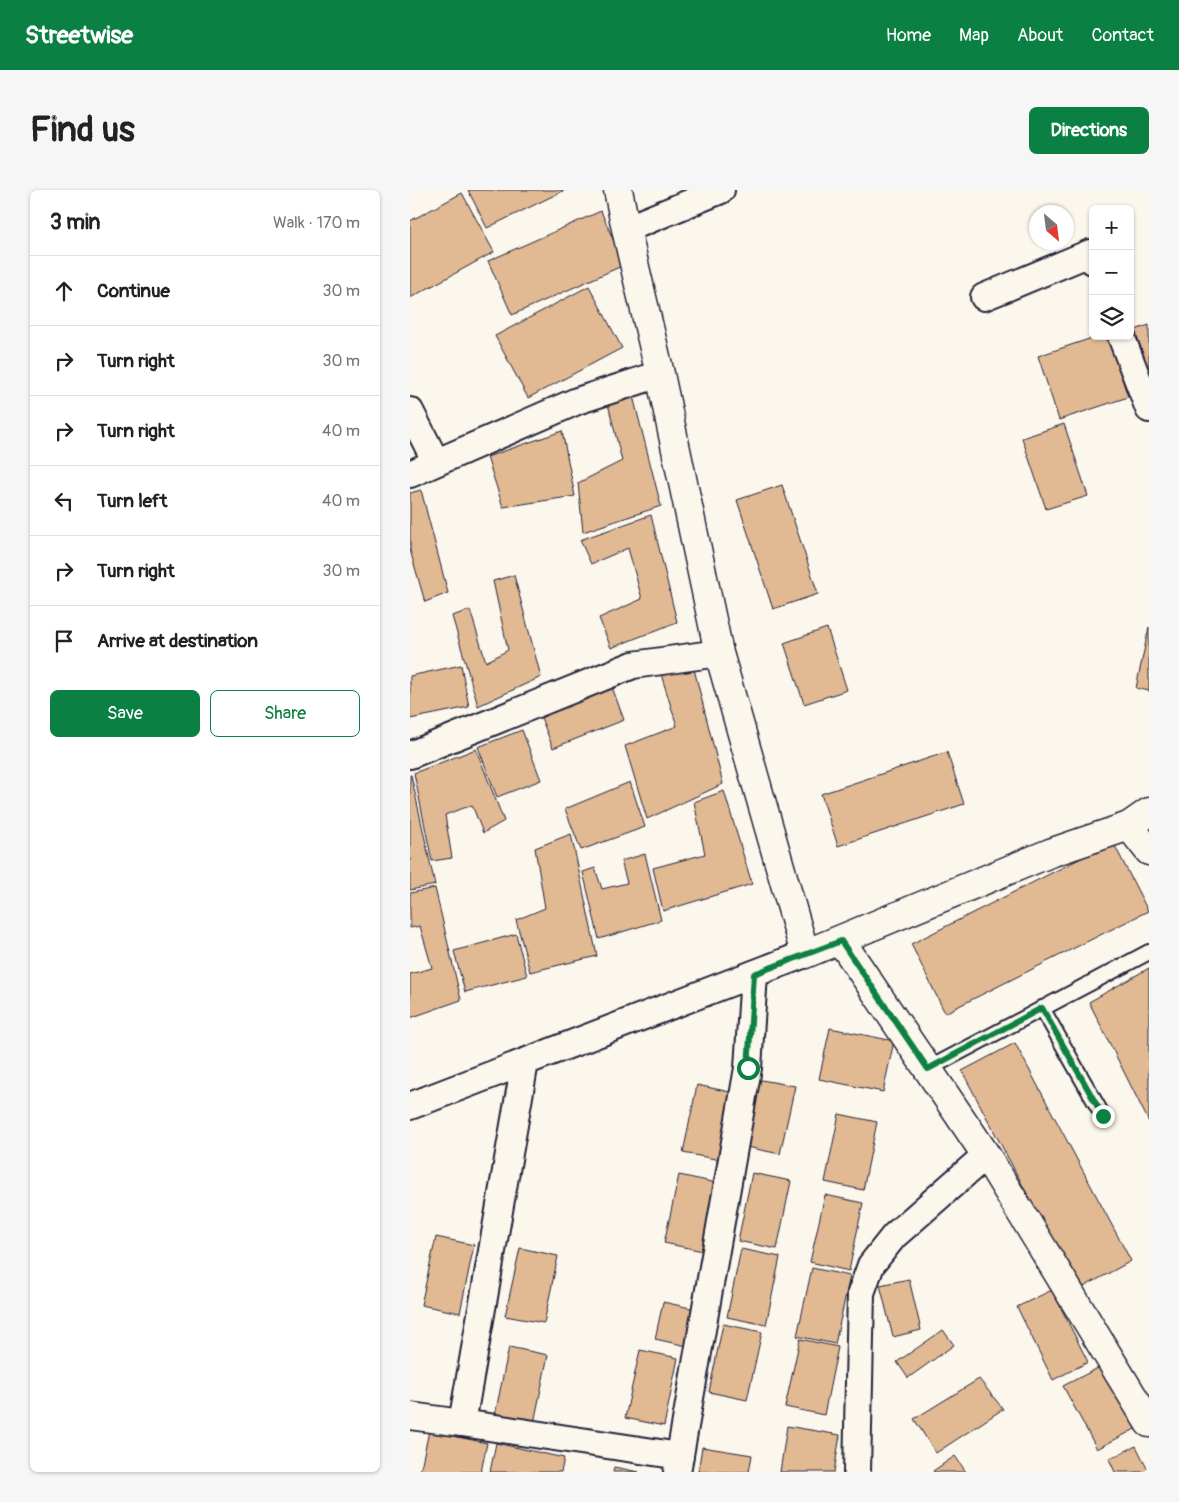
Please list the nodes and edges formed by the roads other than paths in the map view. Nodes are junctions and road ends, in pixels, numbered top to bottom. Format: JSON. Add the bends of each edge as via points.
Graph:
{"nodes":[{"id":1,"x":618,"y":190,"type":"edge"},
{"id":2,"x":721,"y":190,"type":"edge"},
{"id":3,"x":626,"y":229,"type":"junction"},
{"id":4,"x":1089,"y":254,"type":"edge"},
{"id":5,"x":984,"y":297,"type":"dead end"},
{"id":6,"x":1123,"y":340,"type":"edge"},
{"id":7,"x":660,"y":374,"type":"junction"},
{"id":8,"x":1149,"y":409,"type":"edge"},
{"id":9,"x":410,"y":411,"type":"edge"},
{"id":10,"x":436,"y":462,"type":"junction"},
{"id":11,"x":410,"y":474,"type":"edge"},
{"id":12,"x":719,"y":653,"type":"junction"},
{"id":13,"x":410,"y":755,"type":"edge"},
{"id":14,"x":1139,"y":819,"type":"edge"},
{"id":15,"x":1149,"y":851,"type":"edge"},
{"id":16,"x":841,"y":941,"type":"junction"},
{"id":17,"x":1149,"y":952,"type":"edge"},
{"id":18,"x":806,"y":954,"type":"junction"},
{"id":19,"x":754,"y":974,"type":"junction"},
{"id":20,"x":1042,"y":1008,"type":"junction"},
{"id":21,"x":525,"y":1062,"type":"junction"},
{"id":22,"x":928,"y":1069,"type":"junction"},
{"id":23,"x":410,"y":1106,"type":"edge"},
{"id":24,"x":1103,"y":1116,"type":"dead end"},
{"id":25,"x":986,"y":1155,"type":"junction"},
{"id":26,"x":410,"y":1416,"type":"edge"},
{"id":27,"x":462,"y":1423,"type":"junction"},
{"id":28,"x":1149,"y":1423,"type":"edge"},
{"id":29,"x":678,"y":1464,"type":"edge"},
{"id":30,"x":857,"y":1472,"type":"edge"}],
"edges":[{"from":1,"to":3,"type":"street"},
{"from":2,"to":3,"type":"street"},
{"from":3,"to":7,"type":"street"},
{"from":4,"to":5,"type":"street"},
{"from":6,"to":8,"type":"street"},
{"from":7,"to":10,"type":"street","via":[[578,401]]},
{"from":7,"to":12,"type":"street"},
{"from":9,"to":10,"type":"street"},
{"from":10,"to":11,"type":"street"},
{"from":12,"to":13,"type":"street","via":[[633,665]]},
{"from":12,"to":18,"type":"street"},
{"from":14,"to":15,"type":"street"},
{"from":14,"to":16,"type":"street","via":[[1042,856]]},
{"from":16,"to":18,"type":"street"},
{"from":16,"to":22,"type":"street"},
{"from":17,"to":20,"type":"lane"},
{"from":18,"to":19,"type":"street"},
{"from":19,"to":21,"type":"street"},
{"from":19,"to":29,"type":"street","via":[[748,1068]]},
{"from":20,"to":22,"type":"lane"},
{"from":20,"to":24,"type":"lane"},
{"from":21,"to":23,"type":"street"},
{"from":21,"to":27,"type":"street"},
{"from":22,"to":25,"type":"street"},
{"from":25,"to":28,"type":"street"},
{"from":25,"to":30,"type":"street","via":[[894,1236],[871,1265],[861,1293]]},
{"from":26,"to":27,"type":"street"},
{"from":27,"to":29,"type":"street"}]}
